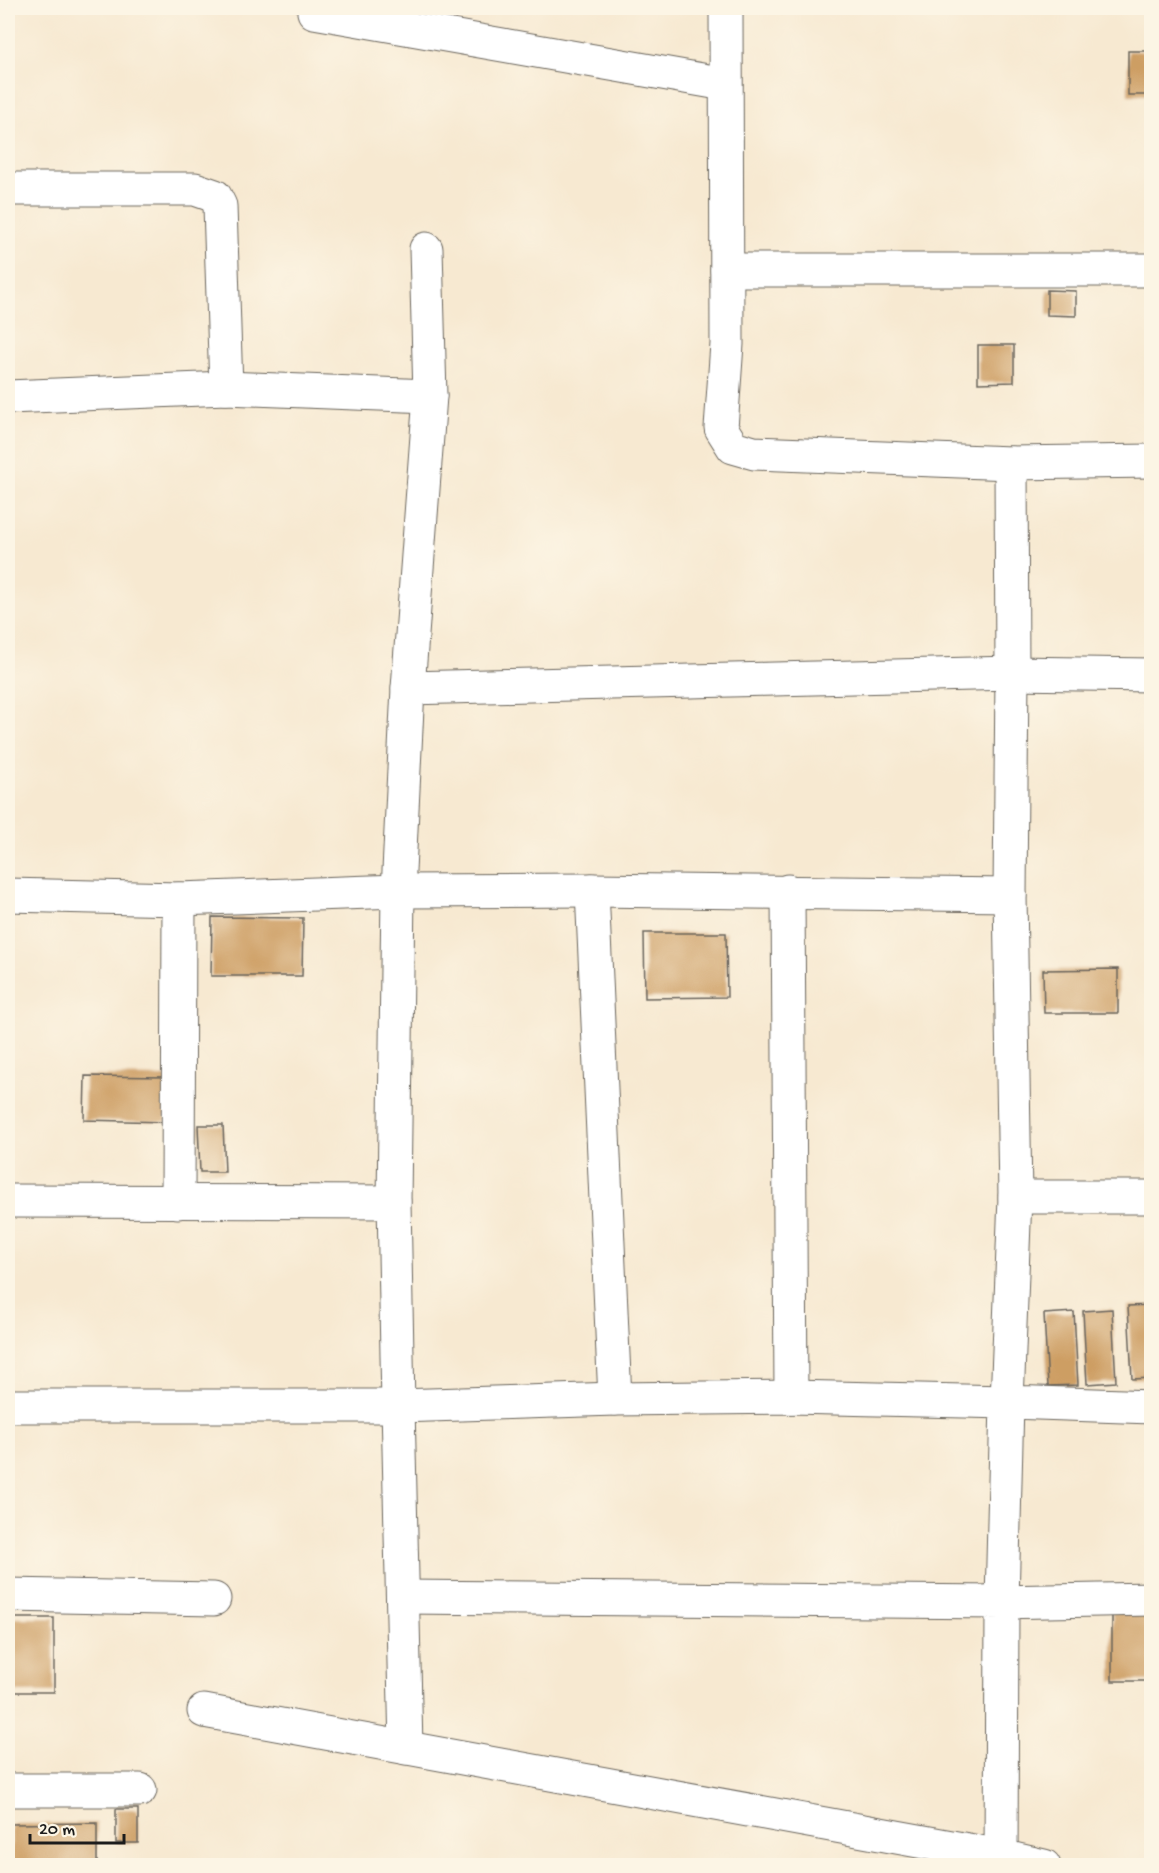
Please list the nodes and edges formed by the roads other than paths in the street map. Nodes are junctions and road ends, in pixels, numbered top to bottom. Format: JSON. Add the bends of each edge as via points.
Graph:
{"nodes":[{"id":1,"x":726,"y":8,"type":"edge"},
{"id":2,"x":314,"y":12,"type":"dead end"},
{"id":3,"x":725,"y":84,"type":"junction"},
{"id":4,"x":8,"y":189,"type":"edge"},
{"id":5,"x":426,"y":249,"type":"dead end"},
{"id":6,"x":727,"y":270,"type":"junction"},
{"id":7,"x":1152,"y":270,"type":"edge"},
{"id":8,"x":226,"y":388,"type":"junction"},
{"id":9,"x":430,"y":396,"type":"junction"},
{"id":10,"x":8,"y":397,"type":"edge"},
{"id":11,"x":1152,"y":461,"type":"edge"},
{"id":12,"x":1011,"y":463,"type":"junction"},
{"id":13,"x":1012,"y":673,"type":"junction"},
{"id":14,"x":1152,"y":675,"type":"edge"},
{"id":15,"x":408,"y":688,"type":"junction"},
{"id":16,"x":592,"y":890,"type":"junction"},
{"id":17,"x":398,"y":891,"type":"junction"},
{"id":18,"x":788,"y":891,"type":"junction"},
{"id":19,"x":8,"y":895,"type":"edge"},
{"id":20,"x":1010,"y":895,"type":"junction"},
{"id":21,"x":179,"y":899,"type":"junction"},
{"id":22,"x":1015,"y":1197,"type":"junction"},
{"id":23,"x":1152,"y":1197,"type":"edge"},
{"id":24,"x":8,"y":1201,"type":"edge"},
{"id":25,"x":178,"y":1202,"type":"junction"},
{"id":26,"x":394,"y":1202,"type":"junction"},
{"id":27,"x":791,"y":1397,"type":"junction"},
{"id":28,"x":615,"y":1399,"type":"junction"},
{"id":29,"x":1006,"y":1402,"type":"junction"},
{"id":30,"x":8,"y":1406,"type":"edge"},
{"id":31,"x":398,"y":1406,"type":"junction"},
{"id":32,"x":1152,"y":1407,"type":"edge"},
{"id":33,"x":8,"y":1595,"type":"edge"},
{"id":34,"x":404,"y":1597,"type":"junction"},
{"id":35,"x":214,"y":1599,"type":"dead end"},
{"id":36,"x":1152,"y":1599,"type":"edge"},
{"id":37,"x":1002,"y":1602,"type":"junction"},
{"id":38,"x":204,"y":1711,"type":"dead end"},
{"id":39,"x":406,"y":1748,"type":"junction"},
{"id":40,"x":8,"y":1790,"type":"edge"},
{"id":41,"x":140,"y":1790,"type":"dead end"},
{"id":42,"x":1001,"y":1861,"type":"edge"},
{"id":43,"x":1044,"y":1866,"type":"edge"}],
"edges":[{"from":1,"to":3,"type":"street"},
{"from":2,"to":3,"type":"street"},
{"from":3,"to":6,"type":"street"},
{"from":4,"to":8,"type":"street","via":[[195,189],[214,196],[220,206]]},
{"from":5,"to":9,"type":"street"},
{"from":6,"to":7,"type":"street"},
{"from":6,"to":12,"type":"street","via":[[721,428],[733,447],[754,453]]},
{"from":8,"to":9,"type":"street"},
{"from":8,"to":10,"type":"street"},
{"from":9,"to":15,"type":"street"},
{"from":11,"to":12,"type":"street"},
{"from":12,"to":13,"type":"street"},
{"from":13,"to":14,"type":"street"},
{"from":13,"to":15,"type":"street"},
{"from":13,"to":20,"type":"street"},
{"from":15,"to":17,"type":"street"},
{"from":16,"to":17,"type":"street"},
{"from":16,"to":18,"type":"street"},
{"from":16,"to":28,"type":"street"},
{"from":17,"to":21,"type":"street"},
{"from":17,"to":26,"type":"street"},
{"from":18,"to":20,"type":"street"},
{"from":18,"to":27,"type":"street"},
{"from":19,"to":21,"type":"street"},
{"from":20,"to":22,"type":"street"},
{"from":21,"to":25,"type":"street"},
{"from":22,"to":23,"type":"street"},
{"from":22,"to":29,"type":"street"},
{"from":24,"to":25,"type":"street"},
{"from":25,"to":26,"type":"street"},
{"from":26,"to":31,"type":"street"},
{"from":27,"to":28,"type":"street"},
{"from":27,"to":29,"type":"street"},
{"from":28,"to":31,"type":"street"},
{"from":29,"to":32,"type":"street"},
{"from":29,"to":37,"type":"street"},
{"from":30,"to":31,"type":"street"},
{"from":31,"to":34,"type":"street"},
{"from":33,"to":35,"type":"street"},
{"from":34,"to":37,"type":"street"},
{"from":34,"to":39,"type":"street"},
{"from":36,"to":37,"type":"street"},
{"from":37,"to":42,"type":"street"},
{"from":38,"to":39,"type":"street"},
{"from":39,"to":42,"type":"street"},
{"from":40,"to":41,"type":"street"},
{"from":42,"to":43,"type":"street"}]}
